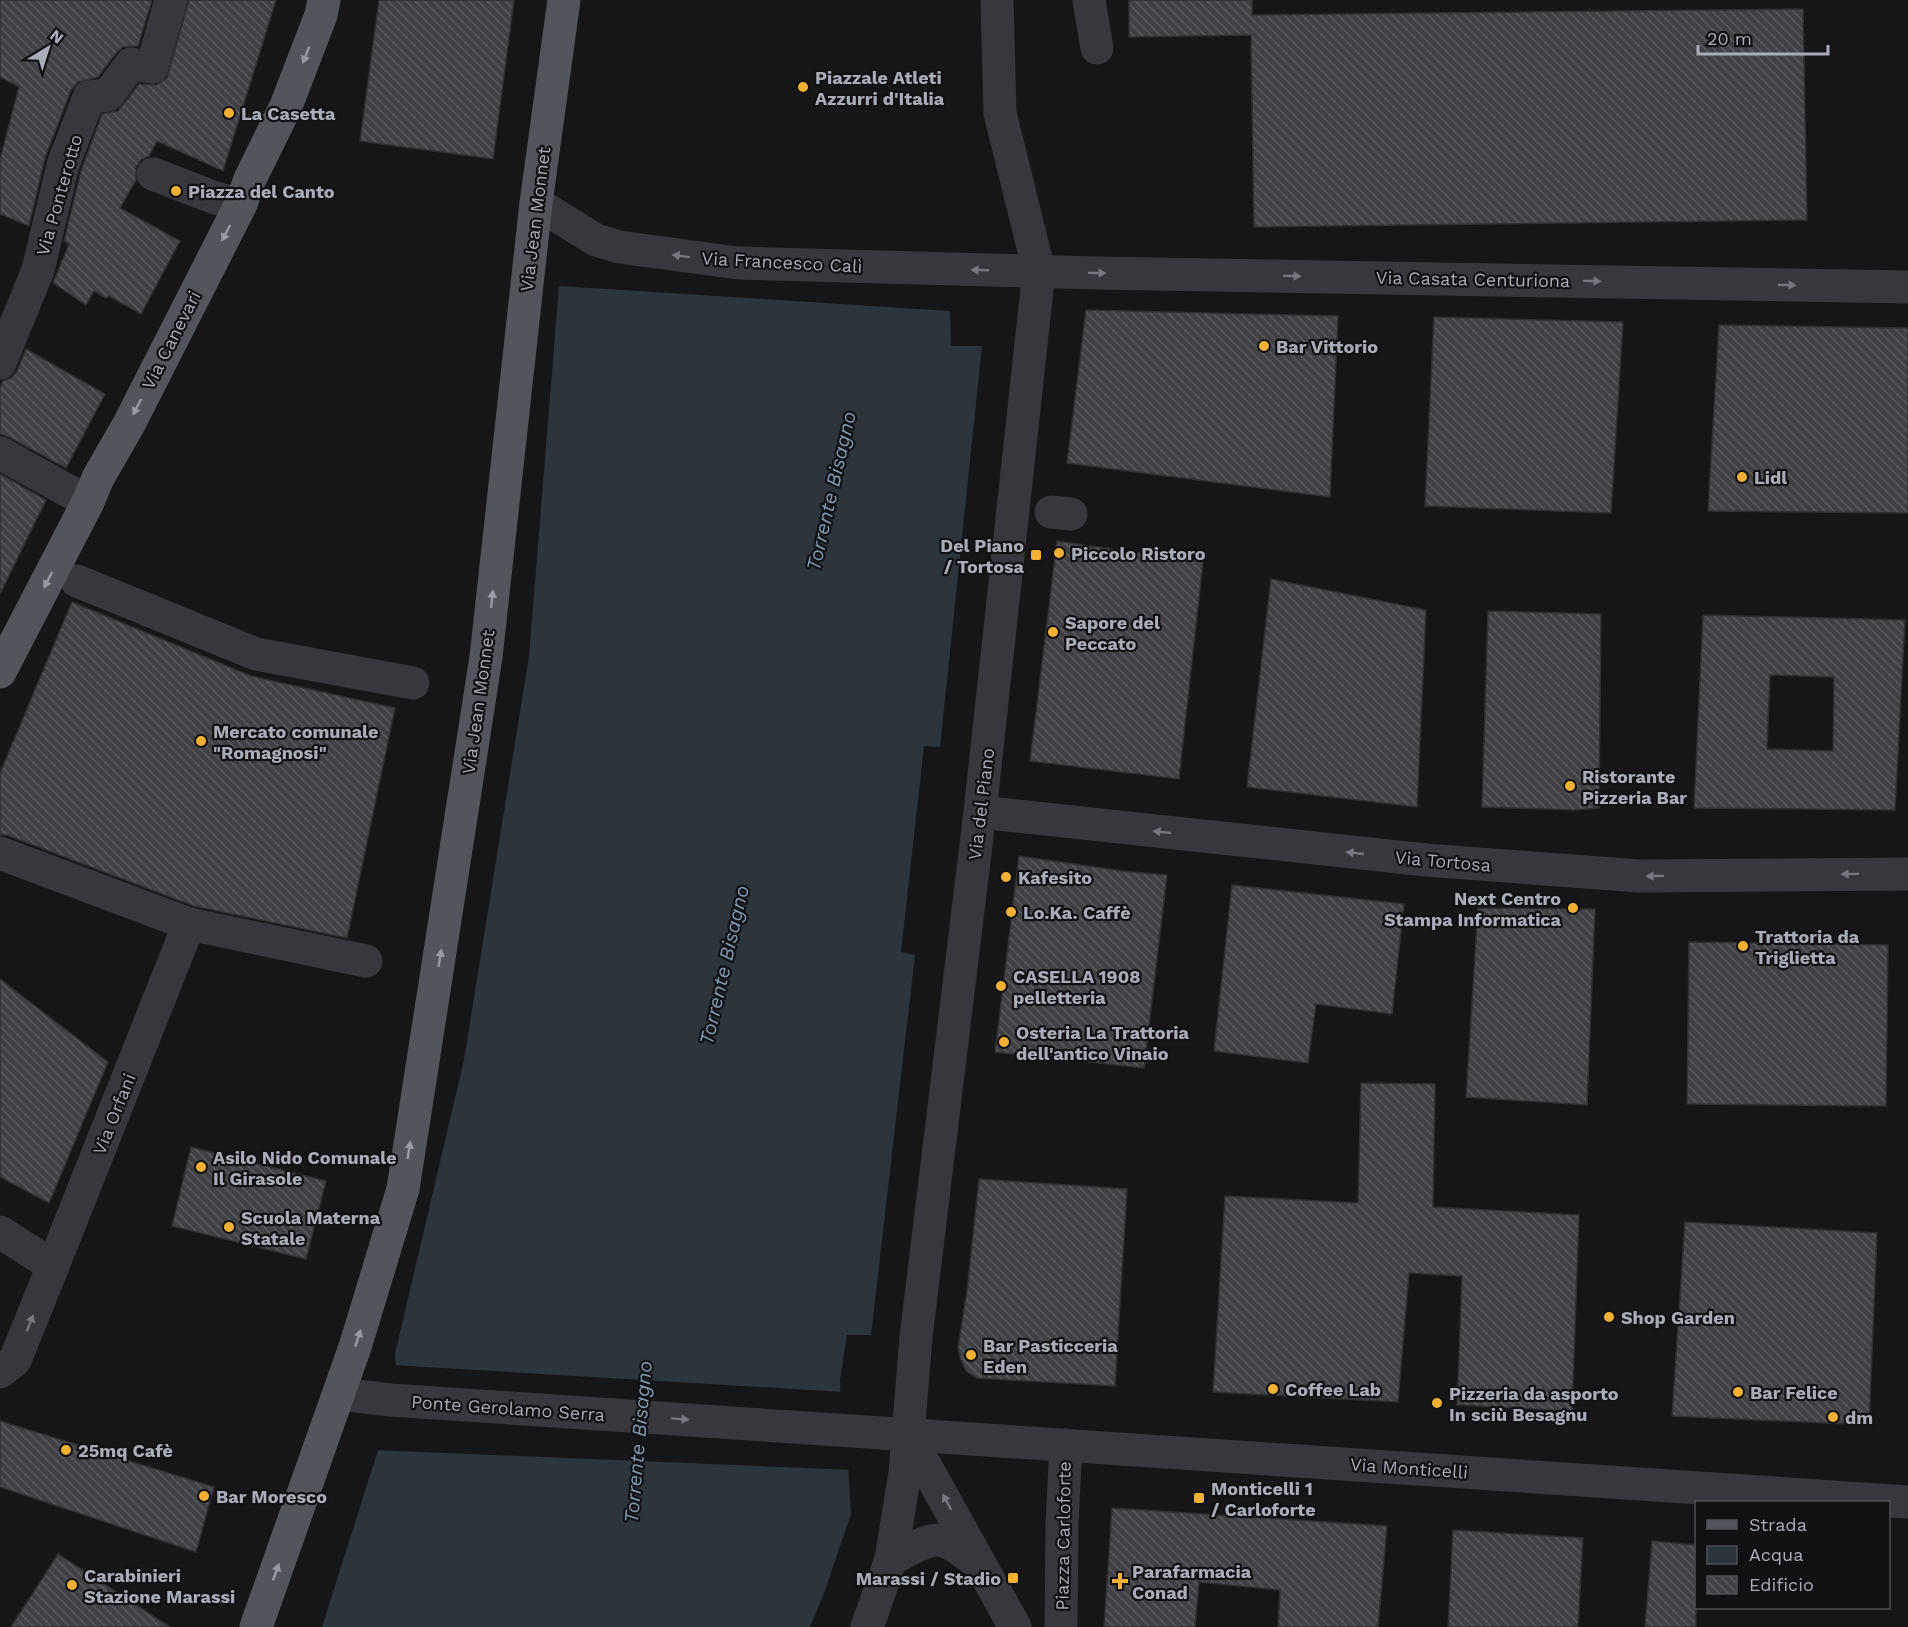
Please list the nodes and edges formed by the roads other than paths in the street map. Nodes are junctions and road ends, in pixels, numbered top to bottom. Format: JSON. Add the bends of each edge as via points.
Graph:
{"nodes":[{"id":1,"x":171,"y":0,"type":"edge"},
{"id":2,"x":324,"y":0,"type":"edge"},
{"id":3,"x":564,"y":0,"type":"edge"},
{"id":4,"x":997,"y":0,"type":"edge"},
{"id":5,"x":1089,"y":0,"type":"edge"},
{"id":6,"x":1097,"y":48,"type":"dead end"},
{"id":7,"x":153,"y":174,"type":"dead end"},
{"id":8,"x":536,"y":203,"type":"junction"},
{"id":9,"x":241,"y":204,"type":"junction"},
{"id":10,"x":1039,"y":271,"type":"junction"},
{"id":11,"x":1908,"y":287,"type":"edge"},
{"id":12,"x":0,"y":363,"type":"edge"},
{"id":13,"x":0,"y":453,"type":"edge"},
{"id":14,"x":88,"y":502,"type":"junction"},
{"id":15,"x":77,"y":581,"type":"dead end"},
{"id":16,"x":0,"y":672,"type":"edge"},
{"id":17,"x":413,"y":683,"type":"dead end"},
{"id":18,"x":980,"y":812,"type":"junction"},
{"id":19,"x":0,"y":853,"type":"edge"},
{"id":20,"x":1908,"y":873,"type":"edge"},
{"id":21,"x":189,"y":924,"type":"junction"},
{"id":22,"x":366,"y":961,"type":"dead end"},
{"id":23,"x":0,"y":1232,"type":"edge"},
{"id":24,"x":53,"y":1266,"type":"junction"},
{"id":25,"x":0,"y":1372,"type":"edge"},
{"id":26,"x":339,"y":1394,"type":"junction"},
{"id":27,"x":909,"y":1436,"type":"junction"},
{"id":28,"x":1066,"y":1445,"type":"junction"},
{"id":29,"x":1908,"y":1502,"type":"edge"},
{"id":30,"x":891,"y":1559,"type":"junction"},
{"id":31,"x":981,"y":1565,"type":"junction"},
{"id":32,"x":256,"y":1627,"type":"edge"},
{"id":33,"x":867,"y":1627,"type":"edge"},
{"id":34,"x":1015,"y":1627,"type":"edge"},
{"id":35,"x":1061,"y":1627,"type":"edge"}],
"edges":[{"from":1,"to":12,"type":"street","name":"Via Ponterotto","via":[[152,67],[131,64],[108,95],[89,97],[63,165],[38,270]]},
{"from":2,"to":9,"type":"main road","name":"Via Canevari","one_way":true,"via":[[286,106]]},
{"from":3,"to":8,"type":"main road","name":"Via Jean Monnet"},
{"from":4,"to":10,"type":"street","via":[[1000,113]]},
{"from":5,"to":6,"type":"street"},
{"from":7,"to":9,"type":"street"},
{"from":10,"to":8,"type":"street","name":"Via Francesco Calì","one_way":true,"via":[[738,263],[694,258],[596,240]]},
{"from":26,"to":8,"type":"main road","name":"Via Jean Monnet","one_way":true,"via":[[403,1189],[486,657]]},
{"from":9,"to":14,"type":"main road","name":"Via Canevari","one_way":true},
{"from":10,"to":11,"type":"street","name":"Via Casata Centuriona","one_way":true},
{"from":10,"to":18,"type":"street","name":"Via del Piano"},
{"from":13,"to":14,"type":"street"},
{"from":14,"to":16,"type":"main road","name":"Via Canevari","one_way":true},
{"from":15,"to":17,"type":"street","via":[[256,654]]},
{"from":20,"to":18,"type":"street","name":"Via Tortosa","one_way":true,"via":[[1640,876],[1426,860]]},
{"from":18,"to":27,"type":"street","name":"Via del Piano","via":[[916,1337]]},
{"from":19,"to":21,"type":"street"},
{"from":21,"to":22,"type":"street"},
{"from":21,"to":24,"type":"street","name":"Via Orfani"},
{"from":23,"to":24,"type":"street"},
{"from":25,"to":24,"type":"street","name":"Via Orfani","one_way":true,"via":[[15,1360]]},
{"from":26,"to":27,"type":"street","name":"Ponte Gerolamo Serra","one_way":true},
{"from":32,"to":26,"type":"main road","name":"Via Jean Monnet","one_way":true},
{"from":27,"to":28,"type":"street","name":"Via Monticelli"},
{"from":27,"to":30,"type":"street"},
{"from":31,"to":27,"type":"street","one_way":true},
{"from":28,"to":29,"type":"street","name":"Via Monticelli"},
{"from":28,"to":35,"type":"street","name":"Piazza Carloforte"},
{"from":30,"to":31,"type":"street","via":[[928,1541],[942,1539],[955,1544]]},
{"from":30,"to":33,"type":"street"},
{"from":31,"to":34,"type":"street"}]}
